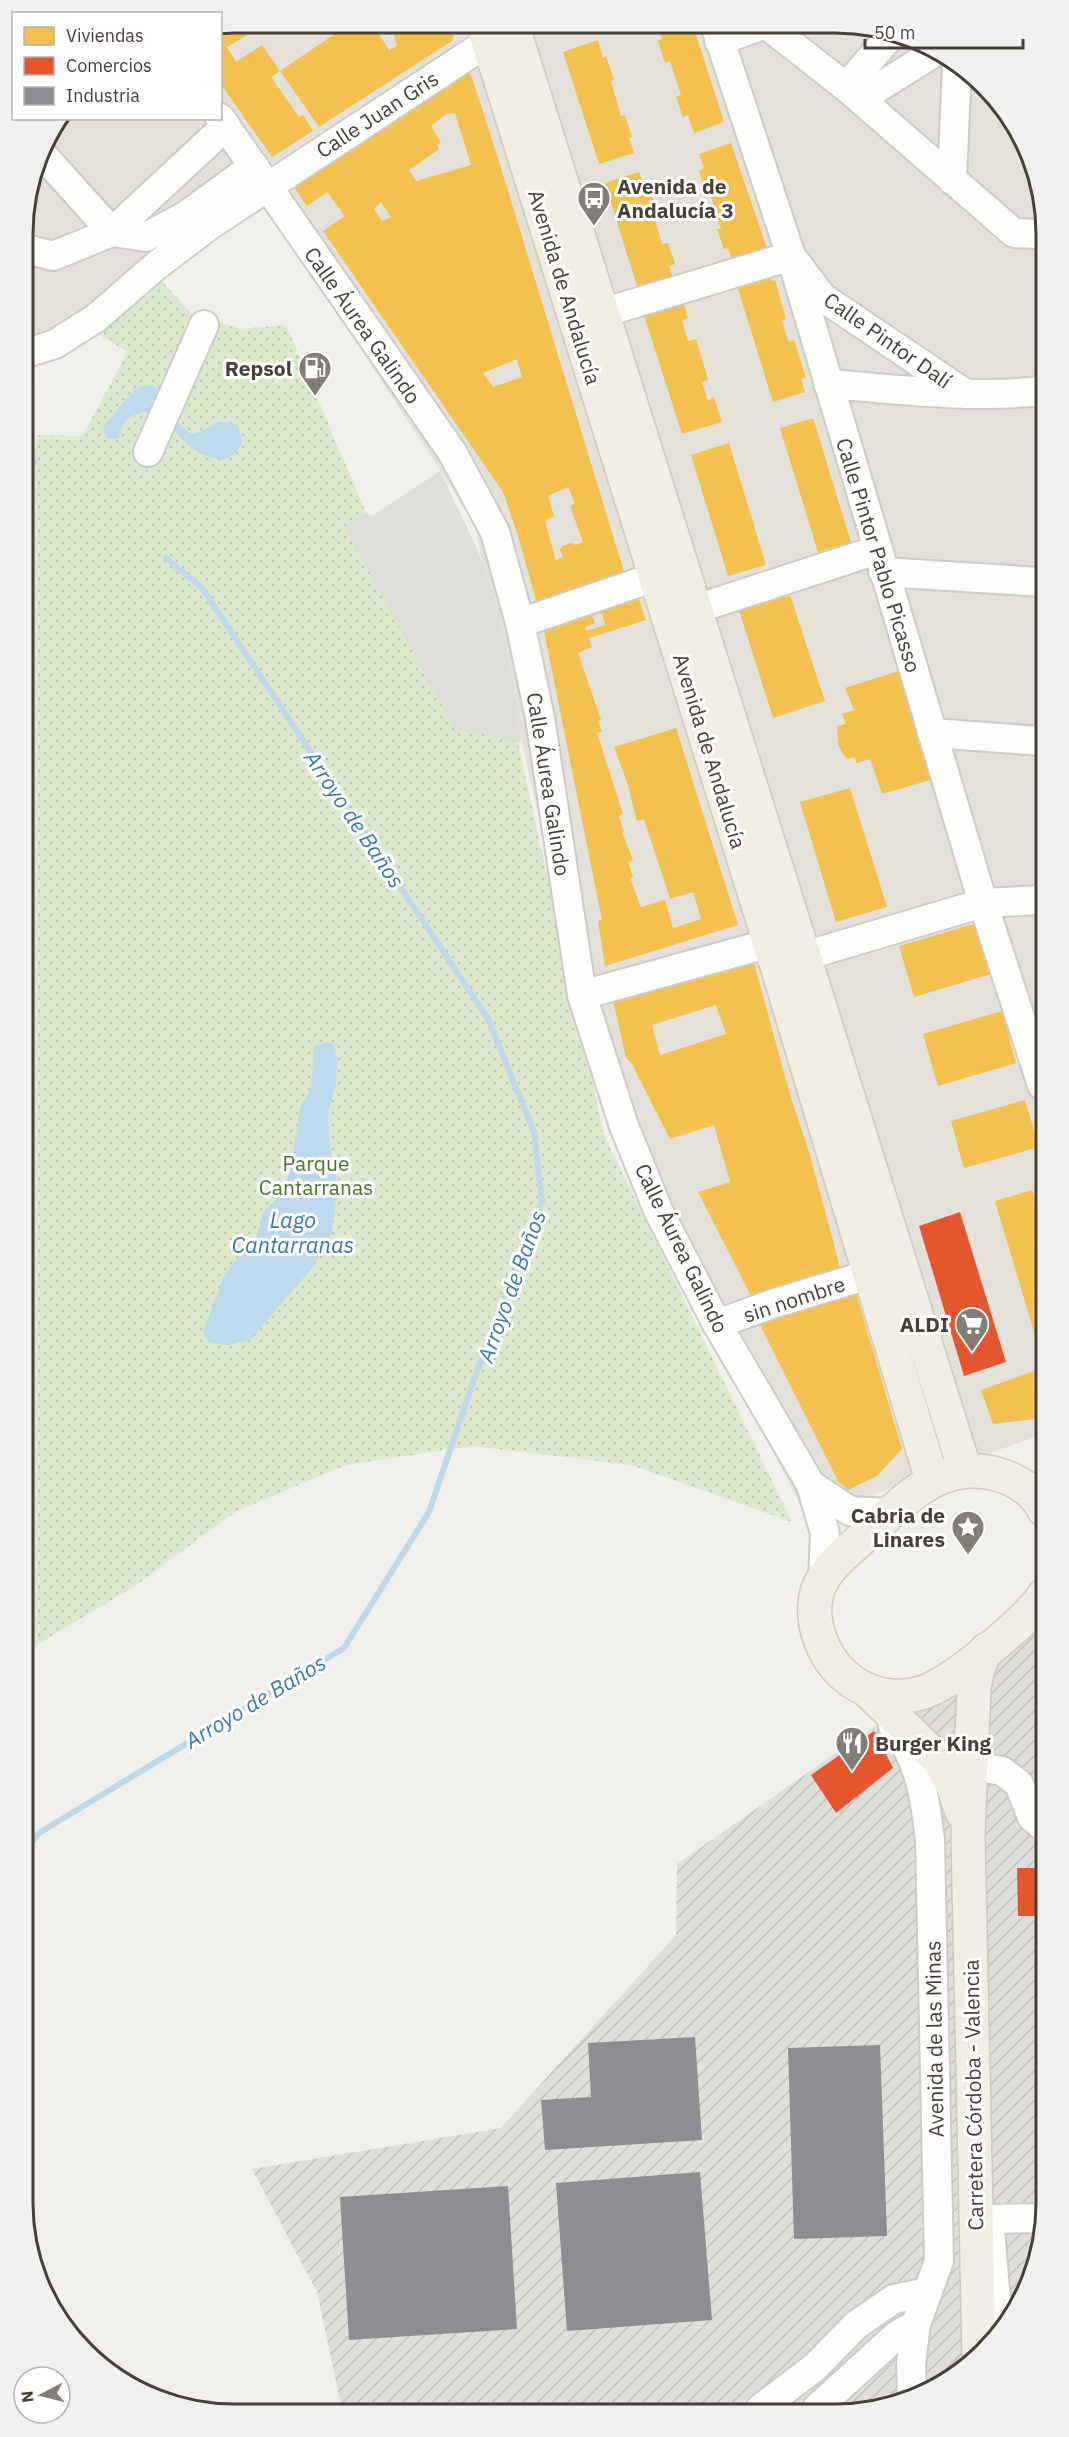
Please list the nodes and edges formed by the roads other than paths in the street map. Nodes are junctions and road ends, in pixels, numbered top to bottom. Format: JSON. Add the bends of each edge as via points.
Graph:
{"nodes":[{"id":1,"x":489,"y":33,"type":"edge"},
{"id":2,"x":495,"y":33,"type":"edge"},
{"id":3,"x":495,"y":33,"type":"edge"},
{"id":4,"x":717,"y":33,"type":"edge"},
{"id":5,"x":777,"y":33,"type":"edge"},
{"id":6,"x":888,"y":41,"type":"edge"},
{"id":7,"x":928,"y":56,"type":"edge"},
{"id":8,"x":957,"y":74,"type":"edge"},
{"id":9,"x":853,"y":93,"type":"junction"},
{"id":10,"x":223,"y":122,"type":"edge"},
{"id":11,"x":47,"y":160,"type":"edge"},
{"id":12,"x":260,"y":176,"type":"junction"},
{"id":13,"x":952,"y":180,"type":"junction"},
{"id":14,"x":112,"y":232,"type":"junction"},
{"id":15,"x":1036,"y":234,"type":"edge"},
{"id":16,"x":33,"y":237,"type":"edge"},
{"id":17,"x":33,"y":251,"type":"edge"},
{"id":18,"x":53,"y":256,"type":"junction"},
{"id":19,"x":790,"y":256,"type":"junction"},
{"id":20,"x":602,"y":313,"type":"junction"},
{"id":21,"x":204,"y":325,"type":"dead end"},
{"id":22,"x":33,"y":351,"type":"edge"},
{"id":23,"x":828,"y":384,"type":"junction"},
{"id":24,"x":1036,"y":391,"type":"edge"},
{"id":25,"x":966,"y":394,"type":"junction"},
{"id":26,"x":148,"y":452,"type":"dead end"},
{"id":27,"x":880,"y":561,"type":"junction"},
{"id":28,"x":655,"y":577,"type":"junction"},
{"id":29,"x":1036,"y":581,"type":"edge"},
{"id":30,"x":696,"y":609,"type":"junction"},
{"id":31,"x":520,"y":622,"type":"junction"},
{"id":32,"x":932,"y":733,"type":"junction"},
{"id":33,"x":1036,"y":741,"type":"edge"},
{"id":34,"x":1036,"y":900,"type":"edge"},
{"id":35,"x":983,"y":903,"type":"junction"},
{"id":36,"x":770,"y":943,"type":"junction"},
{"id":37,"x":804,"y":956,"type":"junction"},
{"id":38,"x":582,"y":995,"type":"junction"},
{"id":39,"x":1036,"y":1066,"type":"edge"},
{"id":40,"x":871,"y":1274,"type":"junction"},
{"id":41,"x":717,"y":1324,"type":"junction"},
{"id":42,"x":965,"y":1470,"type":"junction"},
{"id":43,"x":932,"y":1480,"type":"junction"},
{"id":44,"x":811,"y":1485,"type":"junction"},
{"id":45,"x":1036,"y":1497,"type":"edge"},
{"id":46,"x":890,"y":1513,"type":"junction"},
{"id":47,"x":823,"y":1579,"type":"junction"},
{"id":48,"x":1036,"y":1605,"type":"edge"},
{"id":49,"x":986,"y":1650,"type":"junction"},
{"id":50,"x":869,"y":1692,"type":"junction"},
{"id":51,"x":969,"y":1764,"type":"junction"},
{"id":52,"x":1036,"y":1820,"type":"edge"},
{"id":53,"x":968,"y":1834,"type":"junction"},
{"id":54,"x":975,"y":2152,"type":"junction"},
{"id":55,"x":1036,"y":2218,"type":"edge"},
{"id":56,"x":989,"y":2219,"type":"junction"},
{"id":57,"x":928,"y":2292,"type":"junction"},
{"id":58,"x":998,"y":2322,"type":"edge"},
{"id":59,"x":916,"y":2324,"type":"junction"},
{"id":60,"x":979,"y":2343,"type":"edge"},
{"id":61,"x":912,"y":2388,"type":"edge"},
{"id":62,"x":766,"y":2404,"type":"edge"},
{"id":63,"x":821,"y":2404,"type":"edge"}],
"edges":[{"from":1,"to":12,"type":"street","name":"Calle Juan Gris"},
{"from":2,"to":20,"type":"main road","name":"Avenida de Andalucía"},
{"from":3,"to":28,"type":"main road","name":"Avenida de Andalucía"},
{"from":4,"to":19,"type":"street","name":"Calle Pintor Pablo Picasso"},
{"from":5,"to":9,"type":"street"},
{"from":6,"to":9,"type":"street"},
{"from":7,"to":9,"type":"street"},
{"from":8,"to":13,"type":"street"},
{"from":9,"to":13,"type":"street"},
{"from":10,"to":12,"type":"street","name":"Calle Áurea Galindo"},
{"from":10,"to":14,"type":"street"},
{"from":11,"to":14,"type":"street"},
{"from":12,"to":14,"type":"street","via":[[146,237]]},
{"from":12,"to":22,"type":"street","via":[[96,318],[55,344]]},
{"from":12,"to":31,"type":"street","name":"Calle Áurea Galindo","via":[[452,452],[495,532]]},
{"from":13,"to":15,"type":"street","via":[[1014,233]]},
{"from":14,"to":18,"type":"street"},
{"from":16,"to":18,"type":"street"},
{"from":17,"to":18,"type":"street"},
{"from":19,"to":20,"type":"street"},
{"from":19,"to":23,"type":"street","name":"Calle Pintor Pablo Picasso"},
{"from":19,"to":25,"type":"street","name":"Calle Pintor Dalí","via":[[822,297]]},
{"from":20,"to":30,"type":"main road","name":"Avenida de Andalucía"},
{"from":21,"to":26,"type":"street"},
{"from":23,"to":25,"type":"street","name":"Calle Pintor Dalí"},
{"from":23,"to":27,"type":"street","name":"Calle Pintor Pablo Picasso"},
{"from":24,"to":25,"type":"street","name":"Calle Pintor Dalí"},
{"from":27,"to":29,"type":"street"},
{"from":27,"to":30,"type":"street"},
{"from":27,"to":32,"type":"street","name":"Calle Pintor Pablo Picasso"},
{"from":28,"to":31,"type":"street"},
{"from":28,"to":36,"type":"main road","name":"Avenida de Andalucía"},
{"from":30,"to":37,"type":"main road","name":"Avenida de Andalucía"},
{"from":31,"to":38,"type":"street","name":"Calle Áurea Galindo","via":[[540,718]]},
{"from":32,"to":33,"type":"street"},
{"from":32,"to":35,"type":"street","name":"Calle Pintor Pablo Picasso"},
{"from":34,"to":35,"type":"street"},
{"from":35,"to":37,"type":"street"},
{"from":35,"to":39,"type":"street","name":"Calle Pintor Pablo Picasso"},
{"from":36,"to":38,"type":"street"},
{"from":36,"to":40,"type":"main road","name":"Avenida de Andalucía"},
{"from":37,"to":42,"type":"main road","name":"Avenida de Andalucía"},
{"from":38,"to":41,"type":"street","name":"Calle Áurea Galindo","via":[[624,1126],[658,1210]]},
{"from":40,"to":41,"type":"street","name":"sin nombre"},
{"from":40,"to":43,"type":"main road","name":"Avenida de Andalucía"},
{"from":41,"to":44,"type":"street","name":"Calle Áurea Galindo"},
{"from":42,"to":43,"type":"main road"},
{"from":42,"to":45,"type":"main road","via":[[1005,1476]]},
{"from":43,"to":46,"type":"main road"},
{"from":44,"to":46,"type":"street","via":[[850,1511]]},
{"from":44,"to":47,"type":"street","via":[[825,1533]]},
{"from":46,"to":47,"type":"main road","via":[[841,1557]]},
{"from":47,"to":50,"type":"main road","name":"Carretera Córdoba - Valencia","via":[[815,1609],[821,1641],[837,1669]]},
{"from":48,"to":49,"type":"main road"},
{"from":49,"to":50,"type":"main road","via":[[931,1690],[905,1696]]},
{"from":49,"to":51,"type":"main road","name":"Carretera Córdoba - Valencia","via":[[974,1687]]},
{"from":50,"to":53,"type":"main road","name":"Carretera Córdoba - Valencia","via":[[944,1767]]},
{"from":50,"to":57,"type":"street","name":"Avenida de las Minas","via":[[913,1755],[929,1831],[939,2261]]},
{"from":51,"to":52,"type":"street","via":[[1002,1771],[1019,1784]]},
{"from":51,"to":53,"type":"main road","name":"Carretera Córdoba - Valencia"},
{"from":53,"to":54,"type":"main road","name":"Carretera Córdoba - Valencia"},
{"from":54,"to":56,"type":"street","name":"Avenida de las Minas"},
{"from":54,"to":60,"type":"main road","name":"Carretera Córdoba - Valencia"},
{"from":55,"to":56,"type":"street"},
{"from":56,"to":58,"type":"street","name":"Avenida de las Minas"},
{"from":57,"to":59,"type":"street","name":"Avenida de las Minas"},
{"from":57,"to":62,"type":"street","via":[[894,2300],[855,2325],[815,2367]]},
{"from":59,"to":61,"type":"street","name":"Avenida de las Minas"},
{"from":59,"to":63,"type":"street","via":[[896,2336]]}]}
